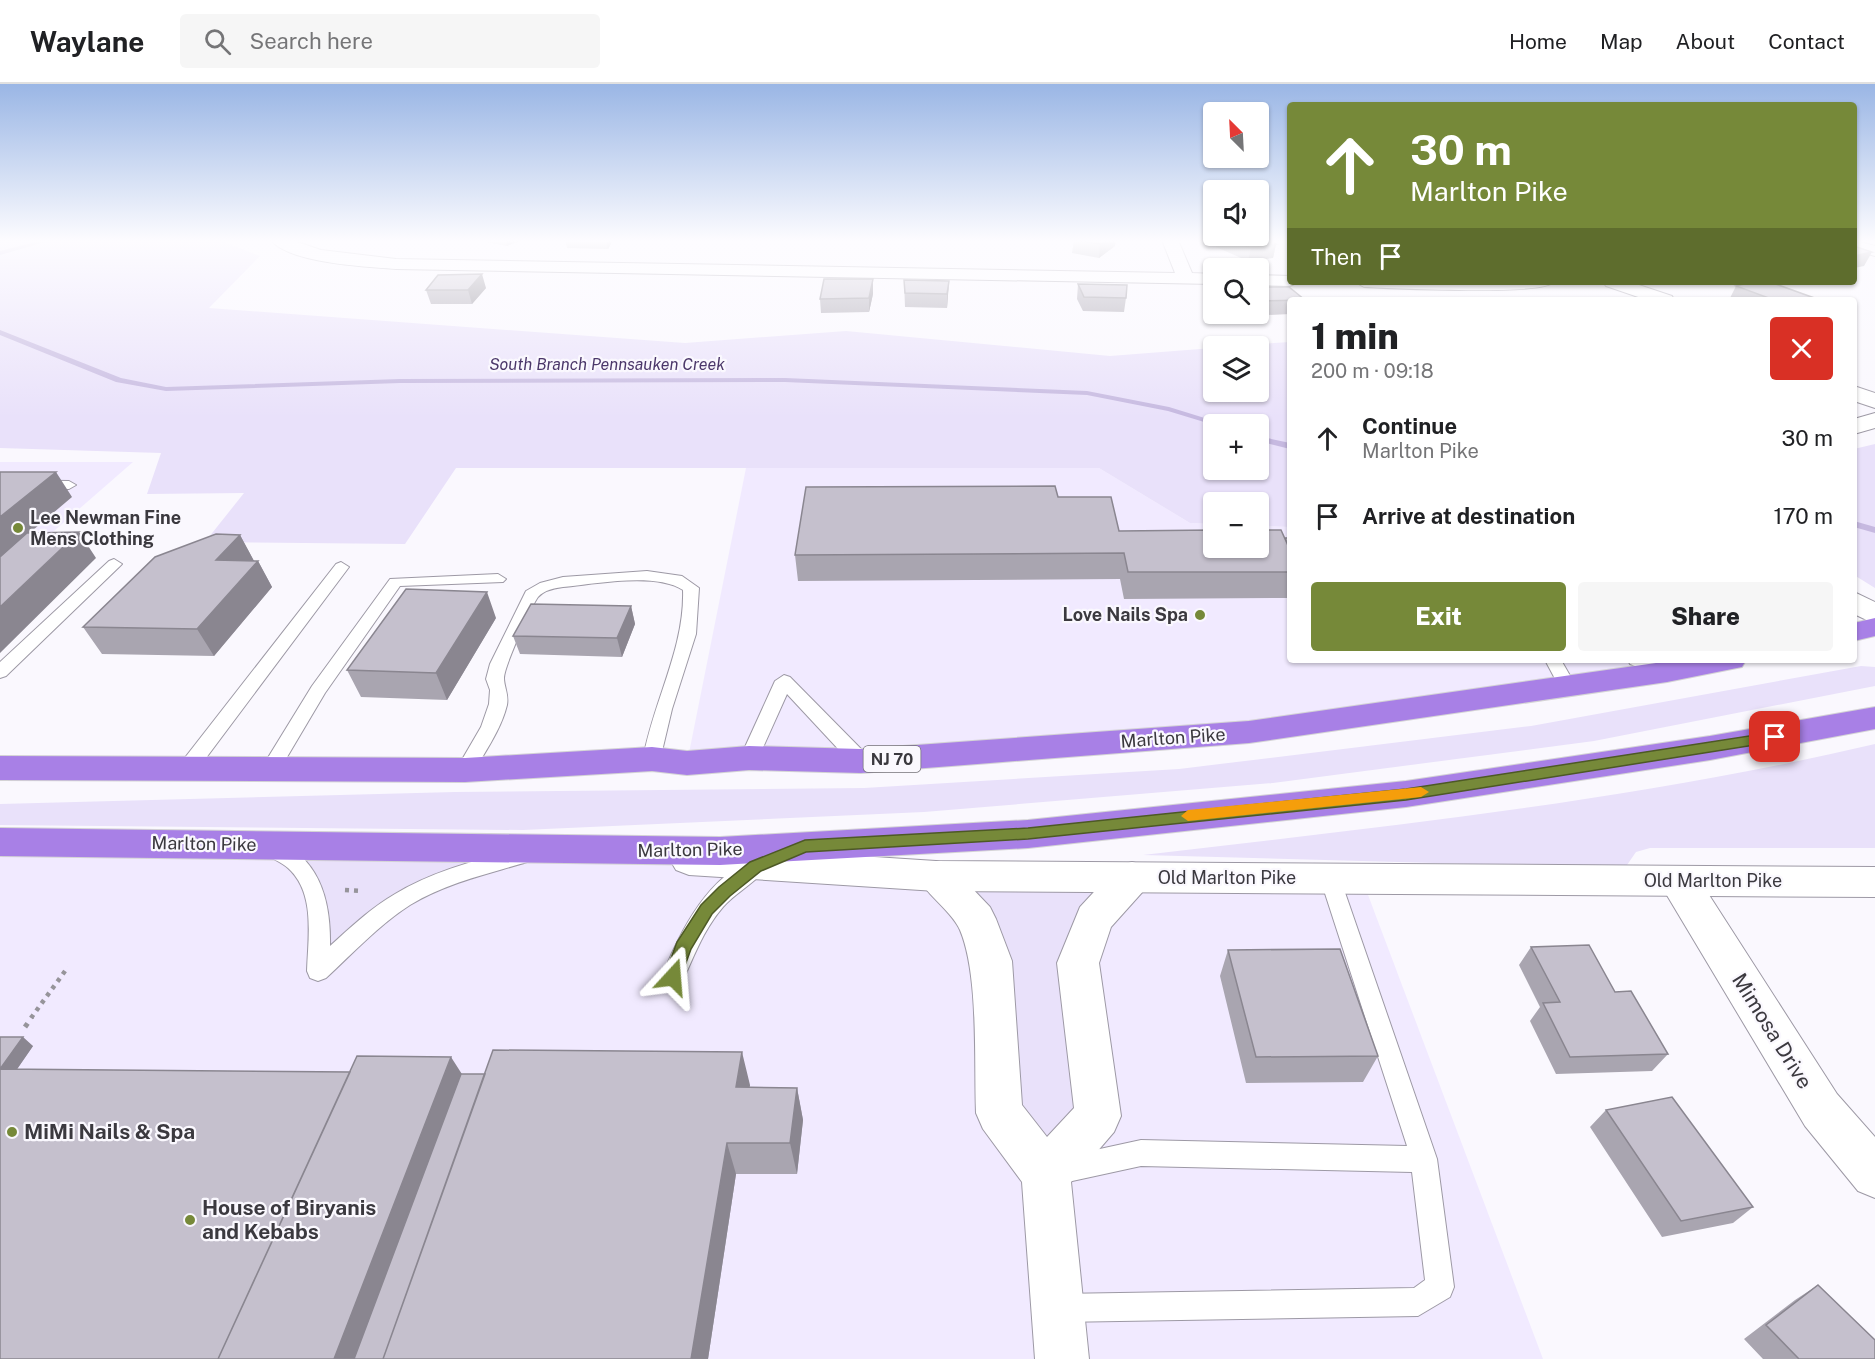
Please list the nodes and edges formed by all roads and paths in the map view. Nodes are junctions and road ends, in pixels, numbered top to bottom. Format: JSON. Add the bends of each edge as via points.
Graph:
{"nodes":[{"id":1,"x":1857,"y":376,"type":"edge"},
{"id":2,"x":1875,"y":384,"type":"edge"},
{"id":3,"x":1857,"y":394,"type":"edge"},
{"id":4,"x":1875,"y":401,"type":"edge"},
{"id":5,"x":1875,"y":420,"type":"edge"},
{"id":6,"x":1857,"y":425,"type":"edge"},
{"id":7,"x":0,"y":484,"type":"edge"},
{"id":8,"x":69,"y":485,"type":"dead end"},
{"id":9,"x":114,"y":564,"type":"dead end"},
{"id":10,"x":341,"y":567,"type":"dead end"},
{"id":11,"x":498,"y":579,"type":"dead end"},
{"id":12,"x":1857,"y":603,"type":"edge"},
{"id":13,"x":1875,"y":615,"type":"edge"},
{"id":14,"x":1875,"y":627,"type":"edge"},
{"id":15,"x":1857,"y":631,"type":"edge"},
{"id":16,"x":1644,"y":663,"type":"edge"},
{"id":17,"x":1715,"y":663,"type":"edge"},
{"id":18,"x":0,"y":672,"type":"edge"},
{"id":19,"x":1667,"y":672,"type":"junction"},
{"id":20,"x":1560,"y":673,"type":"edge"},
{"id":21,"x":1875,"y":718,"type":"edge"},
{"id":22,"x":749,"y":758,"type":"junction"},
{"id":23,"x":652,"y":759,"type":"junction"},
{"id":24,"x":861,"y":761,"type":"junction"},
{"id":25,"x":0,"y":768,"type":"edge"},
{"id":26,"x":188,"y":769,"type":"junction"},
{"id":27,"x":270,"y":769,"type":"junction"},
{"id":28,"x":465,"y":770,"type":"junction"},
{"id":29,"x":0,"y":842,"type":"edge"},
{"id":30,"x":268,"y":845,"type":"junction"},
{"id":31,"x":805,"y":846,"type":"junction"},
{"id":32,"x":540,"y":850,"type":"junction"},
{"id":33,"x":579,"y":850,"type":"junction"},
{"id":34,"x":756,"y":866,"type":"junction"},
{"id":35,"x":936,"y":876,"type":"junction"},
{"id":36,"x":1132,"y":877,"type":"junction"},
{"id":37,"x":1330,"y":879,"type":"junction"},
{"id":38,"x":1679,"y":881,"type":"junction"},
{"id":39,"x":1875,"y":882,"type":"edge"},
{"id":40,"x":68,"y":967,"type":"dead end"},
{"id":41,"x":673,"y":977,"type":"dead end"},
{"id":42,"x":26,"y":1027,"type":"dead end"},
{"id":43,"x":1424,"y":1159,"type":"junction"},
{"id":44,"x":1046,"y":1174,"type":"junction"},
{"id":45,"x":1875,"y":1174,"type":"edge"},
{"id":46,"x":1058,"y":1308,"type":"junction"},
{"id":47,"x":1062,"y":1359,"type":"edge"}],
"edges":[{"from":1,"to":2,"type":"street"},
{"from":3,"to":4,"type":"street"},
{"from":5,"to":6,"type":"street"},
{"from":7,"to":8,"type":"lane"},
{"from":9,"to":18,"type":"lane"},
{"from":10,"to":26,"type":"lane"},
{"from":11,"to":27,"type":"lane","via":[[395,582],[318,690]]},
{"from":12,"to":13,"type":"street"},
{"from":14,"to":15,"type":"highway"},
{"from":16,"to":19,"type":"lane"},
{"from":17,"to":19,"type":"highway","name":"Marlton Pike","number":"NJ 70"},
{"from":19,"to":20,"type":"highway","name":"Marlton Pike","number":"NJ 70"},
{"from":20,"to":24,"type":"highway","name":"Marlton Pike","number":"NJ 70","via":[[1249,732]]},
{"from":21,"to":31,"type":"highway","name":"Marlton Pike","via":[[1710,748],[1406,794],[1028,834]]},
{"from":22,"to":23,"type":"highway","name":"Marlton Pike","number":"NJ 70","via":[[687,763]]},
{"from":22,"to":24,"type":"highway","name":"Marlton Pike","number":"NJ 70"},
{"from":22,"to":24,"type":"lane","via":[[784,681]]},
{"from":23,"to":28,"type":"highway","name":"Marlton Pike","number":"NJ 70"},
{"from":23,"to":28,"type":"lane","via":[[693,606],[691,588],[677,579],[647,576],[563,582],[532,594],[498,664],[498,704],[490,727]]},
{"from":25,"to":26,"type":"highway","name":"Marlton Pike","number":"NJ 70"},
{"from":26,"to":27,"type":"highway","name":"Marlton Pike","number":"NJ 70"},
{"from":27,"to":28,"type":"highway","name":"Marlton Pike","number":"NJ 70"},
{"from":29,"to":30,"type":"highway","name":"Marlton Pike"},
{"from":30,"to":32,"type":"highway","name":"Marlton Pike"},
{"from":30,"to":32,"type":"lane","via":[[301,867],[314,889],[319,908],[318,971],[388,909],[416,893],[467,872]]},
{"from":31,"to":33,"type":"highway","name":"Marlton Pike","via":[[720,851]]},
{"from":31,"to":34,"type":"lane"},
{"from":32,"to":33,"type":"highway","name":"Marlton Pike"},
{"from":33,"to":34,"type":"street","name":"Old Marlton Pike"},
{"from":34,"to":35,"type":"street","name":"Old Marlton Pike"},
{"from":34,"to":41,"type":"lane","via":[[739,877],[707,910],[683,947]]},
{"from":35,"to":36,"type":"street","name":"Old Marlton Pike"},
{"from":35,"to":44,"type":"street","via":[[976,920],[991,962],[999,1113]]},
{"from":36,"to":37,"type":"street","name":"Old Marlton Pike"},
{"from":36,"to":44,"type":"street","via":[[1094,919],[1078,963],[1098,1116]]},
{"from":37,"to":38,"type":"street","name":"Old Marlton Pike"},
{"from":37,"to":43,"type":"lane"},
{"from":38,"to":39,"type":"street","name":"Old Marlton Pike"},
{"from":38,"to":45,"type":"street","name":"Mimosa Drive","via":[[1821,1110]]},
{"from":40,"to":42,"type":"path"},
{"from":43,"to":44,"type":"lane","via":[[1141,1153]]},
{"from":43,"to":46,"type":"lane","via":[[1440,1287],[1418,1302]]},
{"from":44,"to":46,"type":"street"},
{"from":46,"to":47,"type":"street"}]}
